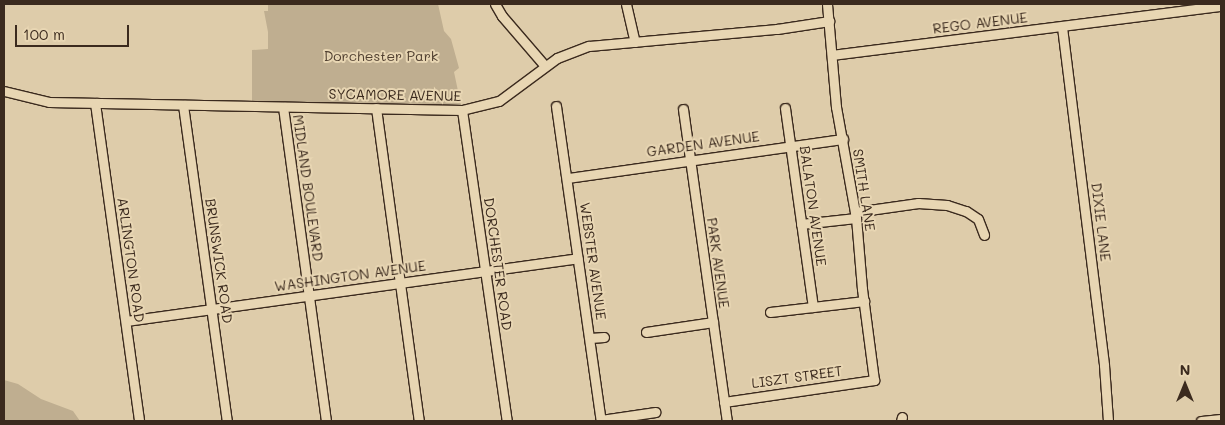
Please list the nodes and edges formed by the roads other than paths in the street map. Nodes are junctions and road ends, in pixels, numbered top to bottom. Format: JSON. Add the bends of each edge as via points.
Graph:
{"nodes":[{"id":1,"x":495,"y":4,"type":"edge"},
{"id":2,"x":626,"y":4,"type":"edge"},
{"id":3,"x":826,"y":4,"type":"edge"},
{"id":4,"x":1221,"y":6,"type":"edge"},
{"id":5,"x":829,"y":21,"type":"junction"},
{"id":6,"x":1062,"y":27,"type":"junction"},
{"id":7,"x":635,"y":42,"type":"junction"},
{"id":8,"x":832,"y":55,"type":"junction"},
{"id":9,"x":545,"y":66,"type":"junction"},
{"id":10,"x":4,"y":91,"type":"edge"},
{"id":11,"x":95,"y":103,"type":"junction"},
{"id":12,"x":183,"y":105,"type":"junction"},
{"id":13,"x":556,"y":106,"type":"dead end"},
{"id":14,"x":283,"y":107,"type":"junction"},
{"id":15,"x":376,"y":108,"type":"junction"},
{"id":16,"x":785,"y":108,"type":"dead end"},
{"id":17,"x":683,"y":109,"type":"dead end"},
{"id":18,"x":462,"y":110,"type":"junction"},
{"id":19,"x":842,"y":139,"type":"junction"},
{"id":20,"x":791,"y":146,"type":"junction"},
{"id":21,"x":689,"y":159,"type":"junction"},
{"id":22,"x":568,"y":178,"type":"junction"},
{"id":23,"x":856,"y":215,"type":"junction"},
{"id":24,"x":801,"y":224,"type":"junction"},
{"id":25,"x":984,"y":236,"type":"dead end"},
{"id":26,"x":578,"y":258,"type":"junction"},
{"id":27,"x":486,"y":271,"type":"junction"},
{"id":28,"x":400,"y":283,"type":"junction"},
{"id":29,"x":308,"y":295,"type":"junction"},
{"id":30,"x":864,"y":300,"type":"junction"},
{"id":31,"x":813,"y":306,"type":"junction"},
{"id":32,"x":212,"y":309,"type":"junction"},
{"id":33,"x":770,"y":312,"type":"dead end"},
{"id":34,"x":126,"y":321,"type":"junction"},
{"id":35,"x":712,"y":322,"type":"junction"},
{"id":36,"x":646,"y":332,"type":"dead end"},
{"id":37,"x":604,"y":336,"type":"dead end"},
{"id":38,"x":590,"y":338,"type":"junction"},
{"id":39,"x":874,"y":380,"type":"joint"},
{"id":40,"x":724,"y":402,"type":"junction"},
{"id":41,"x":655,"y":412,"type":"dead end"},
{"id":42,"x":1221,"y":419,"type":"edge"},
{"id":43,"x":139,"y":421,"type":"edge"},
{"id":44,"x":227,"y":421,"type":"edge"},
{"id":45,"x":326,"y":421,"type":"edge"},
{"id":46,"x":420,"y":421,"type":"edge"},
{"id":47,"x":507,"y":421,"type":"edge"},
{"id":48,"x":601,"y":421,"type":"edge"},
{"id":49,"x":727,"y":421,"type":"edge"},
{"id":50,"x":1108,"y":421,"type":"edge"},
{"id":51,"x":1201,"y":421,"type":"edge"}],
"edges":[{"from":1,"to":9,"type":"street"},
{"from":2,"to":7,"type":"street"},
{"from":3,"to":5,"type":"street","name":"SMITH LANE"},
{"from":4,"to":6,"type":"street","name":"REGO AVENUE"},
{"from":5,"to":7,"type":"street","name":"SYCAMORE AVENUE"},
{"from":5,"to":8,"type":"street","name":"SMITH LANE"},
{"from":6,"to":8,"type":"street","name":"REGO AVENUE"},
{"from":6,"to":50,"type":"street","name":"DIXIE LANE","via":[[1104,365]]},
{"from":7,"to":9,"type":"street","name":"SYCAMORE AVENUE","via":[[589,46]]},
{"from":8,"to":19,"type":"street","name":"SMITH LANE"},
{"from":9,"to":18,"type":"street","name":"SYCAMORE AVENUE","via":[[499,101]]},
{"from":10,"to":11,"type":"street","name":"SYCAMORE AVENUE","via":[[49,102]]},
{"from":11,"to":12,"type":"street","name":"SYCAMORE AVENUE"},
{"from":11,"to":34,"type":"street","name":"ARLINGTON ROAD"},
{"from":12,"to":14,"type":"street","name":"SYCAMORE AVENUE"},
{"from":12,"to":32,"type":"street","name":"BRUNSWICK ROAD"},
{"from":13,"to":22,"type":"street","name":"WEBSTER AVENUE"},
{"from":14,"to":15,"type":"street","name":"SYCAMORE AVENUE"},
{"from":14,"to":29,"type":"street","name":"MIDLAND BOULEVARD"},
{"from":15,"to":18,"type":"street","name":"SYCAMORE AVENUE"},
{"from":15,"to":28,"type":"street"},
{"from":16,"to":20,"type":"street","name":"BALATON AVENUE"},
{"from":17,"to":21,"type":"street","name":"PARK AVENUE"},
{"from":18,"to":27,"type":"street","name":"DORCHESTER ROAD"},
{"from":19,"to":20,"type":"street","name":"GARDEN AVENUE"},
{"from":19,"to":23,"type":"street","name":"SMITH LANE"},
{"from":20,"to":21,"type":"street","name":"GARDEN AVENUE"},
{"from":20,"to":24,"type":"street","name":"BALATON AVENUE"},
{"from":21,"to":22,"type":"street","name":"GARDEN AVENUE"},
{"from":21,"to":35,"type":"street","name":"PARK AVENUE"},
{"from":22,"to":26,"type":"street","name":"WEBSTER AVENUE"},
{"from":23,"to":24,"type":"street"},
{"from":23,"to":25,"type":"street","via":[[918,203],[947,205],[961,208],[978,218]]},
{"from":23,"to":30,"type":"street","name":"SMITH LANE"},
{"from":24,"to":31,"type":"street","name":"BALATON AVENUE"},
{"from":26,"to":27,"type":"street","name":"WASHINGTON AVENUE"},
{"from":26,"to":38,"type":"street","name":"WEBSTER AVENUE"},
{"from":27,"to":28,"type":"street","name":"WASHINGTON AVENUE"},
{"from":27,"to":47,"type":"street","name":"DORCHESTER ROAD"},
{"from":28,"to":29,"type":"street","name":"WASHINGTON AVENUE"},
{"from":28,"to":46,"type":"street"},
{"from":29,"to":32,"type":"street","name":"WASHINGTON AVENUE"},
{"from":29,"to":45,"type":"street","name":"MIDLAND BOULEVARD"},
{"from":30,"to":31,"type":"street"},
{"from":30,"to":39,"type":"street","name":"SMITH LANE"},
{"from":31,"to":33,"type":"street"},
{"from":32,"to":34,"type":"street","name":"WASHINGTON AVENUE"},
{"from":32,"to":44,"type":"street","name":"BRUNSWICK ROAD"},
{"from":34,"to":43,"type":"street","name":"ARLINGTON ROAD"},
{"from":35,"to":36,"type":"street"},
{"from":35,"to":40,"type":"street","name":"PARK AVENUE"},
{"from":37,"to":38,"type":"street"},
{"from":38,"to":48,"type":"street","name":"WEBSTER AVENUE"},
{"from":39,"to":40,"type":"street","name":"LISZT STREET"},
{"from":40,"to":49,"type":"street","name":"PARK AVENUE"},
{"from":41,"to":48,"type":"street"},
{"from":42,"to":51,"type":"street"}]}
